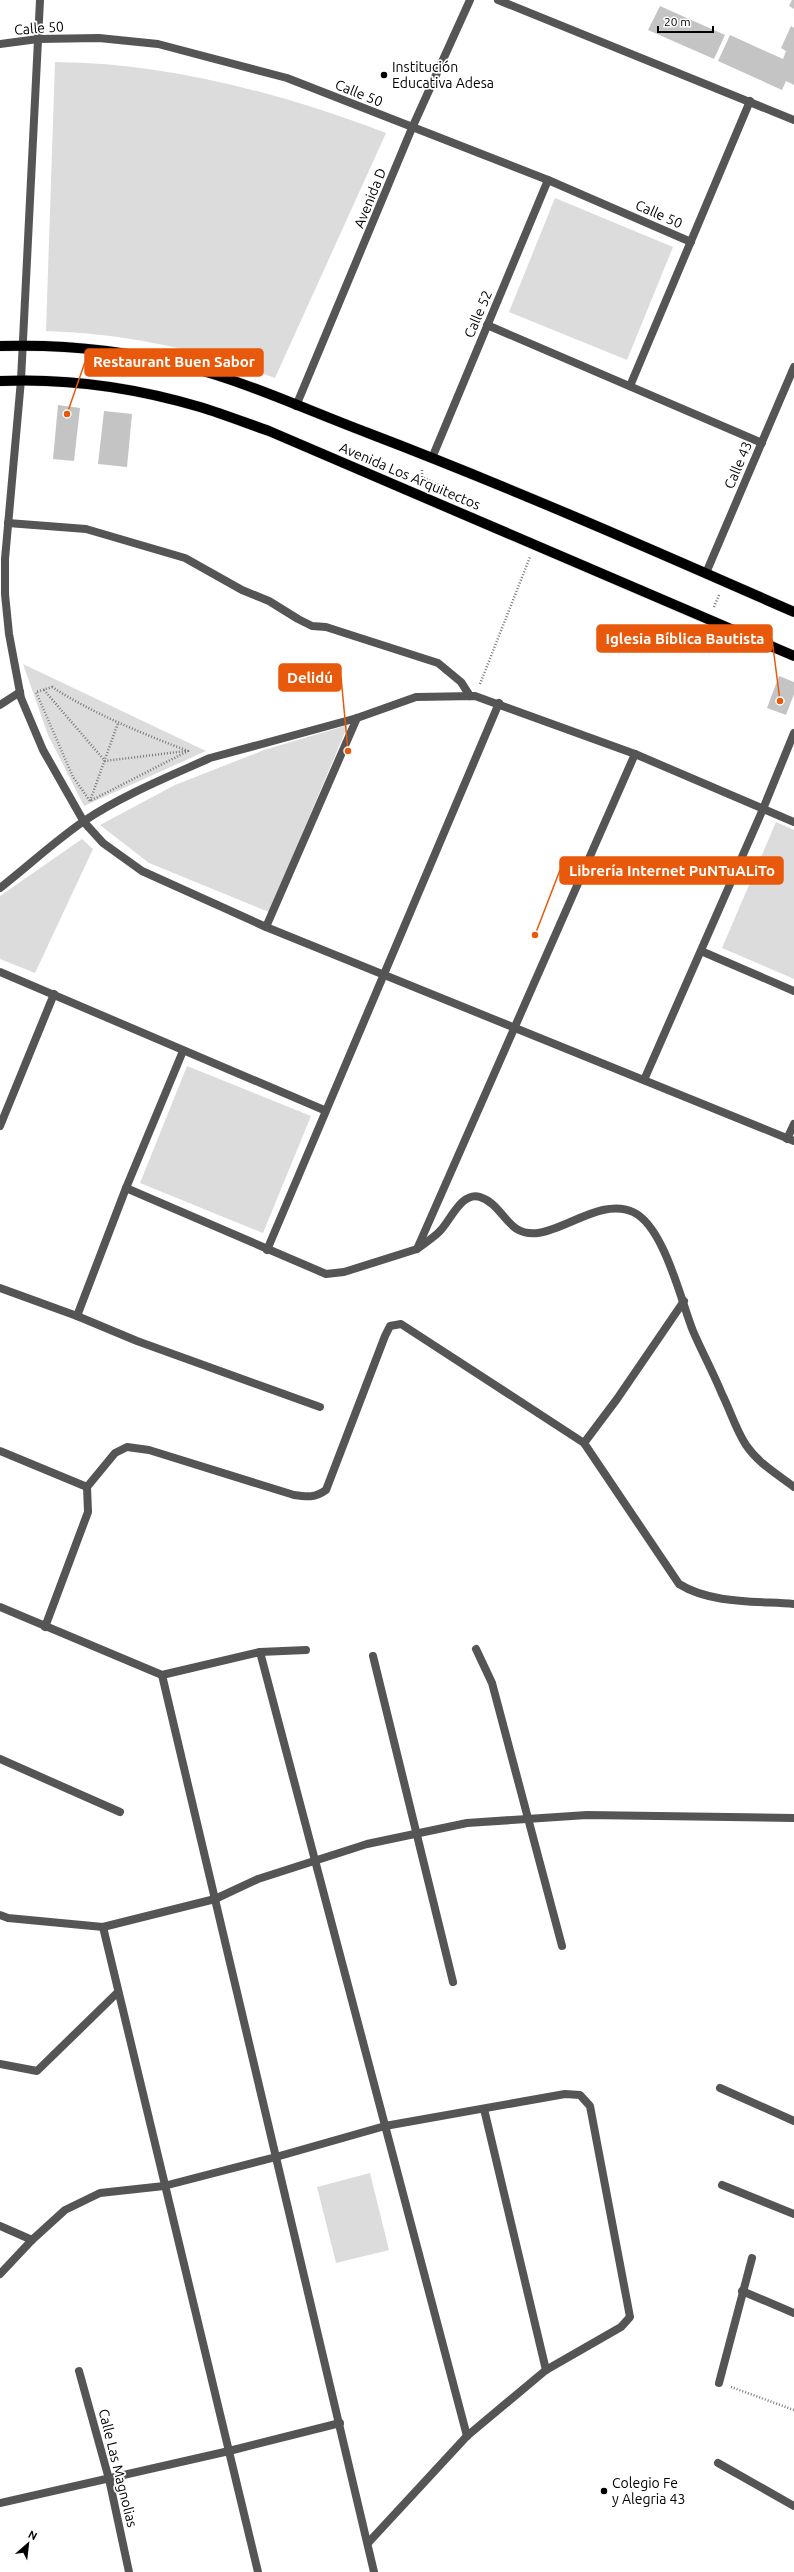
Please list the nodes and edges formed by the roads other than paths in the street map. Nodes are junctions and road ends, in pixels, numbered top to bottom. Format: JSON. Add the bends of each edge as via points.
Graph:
{"nodes":[{"id":1,"x":40,"y":0,"type":"edge"},
{"id":2,"x":470,"y":0,"type":"edge"},
{"id":3,"x":498,"y":0,"type":"edge"},
{"id":4,"x":38,"y":39,"type":"junction"},
{"id":5,"x":0,"y":44,"type":"edge"},
{"id":6,"x":750,"y":101,"type":"junction"},
{"id":7,"x":794,"y":120,"type":"edge"},
{"id":8,"x":412,"y":128,"type":"junction"},
{"id":9,"x":548,"y":180,"type":"junction"},
{"id":10,"x":691,"y":242,"type":"junction"},
{"id":11,"x":487,"y":325,"type":"junction"},
{"id":12,"x":23,"y":345,"type":"junction"},
{"id":13,"x":0,"y":346,"type":"edge"},
{"id":14,"x":794,"y":367,"type":"edge"},
{"id":15,"x":21,"y":380,"type":"junction"},
{"id":16,"x":0,"y":381,"type":"edge"},
{"id":17,"x":630,"y":386,"type":"junction"},
{"id":18,"x":296,"y":406,"type":"junction"},
{"id":19,"x":762,"y":443,"type":"junction"},
{"id":20,"x":427,"y":456,"type":"junction"},
{"id":21,"x":8,"y":524,"type":"junction"},
{"id":22,"x":706,"y":573,"type":"junction"},
{"id":23,"x":794,"y":612,"type":"edge"},
{"id":24,"x":794,"y":656,"type":"edge"},
{"id":25,"x":20,"y":692,"type":"junction"},
{"id":26,"x":472,"y":696,"type":"junction"},
{"id":27,"x":499,"y":703,"type":"junction"},
{"id":28,"x":0,"y":705,"type":"edge"},
{"id":29,"x":357,"y":718,"type":"junction"},
{"id":30,"x":794,"y":733,"type":"edge"},
{"id":31,"x":635,"y":754,"type":"junction"},
{"id":32,"x":763,"y":809,"type":"junction"},
{"id":33,"x":84,"y":822,"type":"junction"},
{"id":34,"x":794,"y":822,"type":"edge"},
{"id":35,"x":0,"y":888,"type":"edge"},
{"id":36,"x":266,"y":927,"type":"junction"},
{"id":37,"x":701,"y":951,"type":"junction"},
{"id":38,"x":0,"y":972,"type":"edge"},
{"id":39,"x":383,"y":974,"type":"junction"},
{"id":40,"x":794,"y":991,"type":"edge"},
{"id":41,"x":54,"y":994,"type":"junction"},
{"id":42,"x":514,"y":1027,"type":"junction"},
{"id":43,"x":183,"y":1051,"type":"junction"},
{"id":44,"x":644,"y":1080,"type":"junction"},
{"id":45,"x":324,"y":1110,"type":"junction"},
{"id":46,"x":794,"y":1124,"type":"edge"},
{"id":47,"x":0,"y":1126,"type":"edge"},
{"id":48,"x":791,"y":1140,"type":"edge"},
{"id":49,"x":126,"y":1188,"type":"junction"},
{"id":50,"x":417,"y":1249,"type":"junction"},
{"id":51,"x":267,"y":1250,"type":"junction"},
{"id":52,"x":0,"y":1288,"type":"edge"},
{"id":53,"x":684,"y":1301,"type":"junction"},
{"id":54,"x":78,"y":1316,"type":"junction"},
{"id":55,"x":320,"y":1407,"type":"dead end"},
{"id":56,"x":584,"y":1443,"type":"junction"},
{"id":57,"x":0,"y":1451,"type":"edge"},
{"id":58,"x":87,"y":1487,"type":"junction"},
{"id":59,"x":794,"y":1487,"type":"edge"},
{"id":60,"x":794,"y":1604,"type":"edge"},
{"id":61,"x":0,"y":1607,"type":"edge"},
{"id":62,"x":45,"y":1627,"type":"junction"},
{"id":63,"x":476,"y":1649,"type":"dead end"},
{"id":64,"x":306,"y":1650,"type":"dead end"},
{"id":65,"x":260,"y":1652,"type":"junction"},
{"id":66,"x":373,"y":1656,"type":"dead end"},
{"id":67,"x":162,"y":1675,"type":"junction"},
{"id":68,"x":0,"y":1759,"type":"edge"},
{"id":69,"x":120,"y":1812,"type":"dead end"},
{"id":70,"x":794,"y":1818,"type":"edge"},
{"id":71,"x":529,"y":1819,"type":"junction"},
{"id":72,"x":416,"y":1834,"type":"junction"},
{"id":73,"x":315,"y":1860,"type":"junction"},
{"id":74,"x":215,"y":1899,"type":"junction"},
{"id":75,"x":0,"y":1915,"type":"edge"},
{"id":76,"x":103,"y":1927,"type":"junction"},
{"id":77,"x":562,"y":1946,"type":"dead end"},
{"id":78,"x":453,"y":1982,"type":"dead end"},
{"id":79,"x":118,"y":1992,"type":"junction"},
{"id":80,"x":0,"y":2064,"type":"edge"},
{"id":81,"x":720,"y":2088,"type":"dead end"},
{"id":82,"x":484,"y":2109,"type":"junction"},
{"id":83,"x":794,"y":2121,"type":"edge"},
{"id":84,"x":385,"y":2126,"type":"junction"},
{"id":85,"x":276,"y":2157,"type":"junction"},
{"id":86,"x":722,"y":2185,"type":"dead end"},
{"id":87,"x":164,"y":2186,"type":"junction"},
{"id":88,"x":794,"y":2214,"type":"edge"},
{"id":89,"x":0,"y":2226,"type":"edge"},
{"id":90,"x":32,"y":2240,"type":"junction"},
{"id":91,"x":752,"y":2258,"type":"dead end"},
{"id":92,"x":0,"y":2274,"type":"edge"},
{"id":93,"x":742,"y":2291,"type":"junction"},
{"id":94,"x":794,"y":2313,"type":"edge"},
{"id":95,"x":546,"y":2370,"type":"junction"},
{"id":96,"x":79,"y":2371,"type":"dead end"},
{"id":97,"x":719,"y":2383,"type":"road end"},
{"id":98,"x":340,"y":2423,"type":"junction"},
{"id":99,"x":467,"y":2436,"type":"junction"},
{"id":100,"x":229,"y":2452,"type":"junction"},
{"id":101,"x":718,"y":2463,"type":"dead end"},
{"id":102,"x":109,"y":2479,"type":"junction"},
{"id":103,"x":0,"y":2503,"type":"edge"},
{"id":104,"x":794,"y":2506,"type":"edge"},
{"id":105,"x":368,"y":2543,"type":"junction"},
{"id":106,"x":129,"y":2572,"type":"edge"},
{"id":107,"x":258,"y":2572,"type":"edge"},
{"id":108,"x":374,"y":2572,"type":"edge"}],
"edges":[{"from":1,"to":4,"type":"street"},
{"from":2,"to":8,"type":"street","name":"Avenida D"},
{"from":3,"to":6,"type":"street"},
{"from":4,"to":5,"type":"street","name":"Calle 50"},
{"from":4,"to":8,"type":"street","name":"Calle 50","via":[[99,38],[158,44],[287,78]]},
{"from":4,"to":12,"type":"street"},
{"from":6,"to":7,"type":"street"},
{"from":6,"to":10,"type":"street"},
{"from":8,"to":9,"type":"street","name":"Calle 50"},
{"from":8,"to":18,"type":"street","name":"Avenida D"},
{"from":9,"to":10,"type":"street","name":"Calle 50"},
{"from":9,"to":11,"type":"street","name":"Calle 52"},
{"from":10,"to":17,"type":"street"},
{"from":11,"to":17,"type":"street"},
{"from":11,"to":20,"type":"street","name":"Calle 52"},
{"from":12,"to":13,"type":"main road","name":"Avenida Los Arquitectos"},
{"from":12,"to":15,"type":"street"},
{"from":12,"to":18,"type":"main road","name":"Avenida Los Arquitectos","via":[[106,350],[151,358],[241,384]]},
{"from":14,"to":19,"type":"street","name":"Calle 43"},
{"from":15,"to":16,"type":"main road","name":"Avenida Los Arquitectos"},
{"from":15,"to":21,"type":"street"},
{"from":15,"to":24,"type":"main road","name":"Avenida Los Arquitectos","via":[[96,385],[136,392],[200,407],[269,431]]},
{"from":17,"to":19,"type":"street"},
{"from":18,"to":20,"type":"main road","name":"Avenida Los Arquitectos"},
{"from":19,"to":22,"type":"street","name":"Calle 43"},
{"from":20,"to":22,"type":"main road","name":"Avenida Los Arquitectos"},
{"from":21,"to":25,"type":"street","via":[[5,594],[8,634]]},
{"from":21,"to":26,"type":"street","via":[[86,529],[185,558],[312,626],[326,628],[438,663],[461,682]]},
{"from":22,"to":23,"type":"main road","name":"Avenida Los Arquitectos"},
{"from":25,"to":28,"type":"street"},
{"from":25,"to":33,"type":"street","via":[[43,750]]},
{"from":26,"to":27,"type":"street"},
{"from":26,"to":29,"type":"street","via":[[416,697]]},
{"from":27,"to":31,"type":"street"},
{"from":27,"to":39,"type":"street"},
{"from":29,"to":33,"type":"street","via":[[210,758],[144,788]]},
{"from":29,"to":36,"type":"street"},
{"from":30,"to":32,"type":"street"},
{"from":31,"to":32,"type":"street"},
{"from":31,"to":42,"type":"street"},
{"from":32,"to":34,"type":"street"},
{"from":32,"to":37,"type":"street"},
{"from":33,"to":35,"type":"street"},
{"from":33,"to":36,"type":"street","via":[[103,843],[142,871]]},
{"from":36,"to":39,"type":"street"},
{"from":37,"to":40,"type":"street"},
{"from":37,"to":44,"type":"street"},
{"from":38,"to":41,"type":"street"},
{"from":39,"to":42,"type":"street"},
{"from":39,"to":45,"type":"street"},
{"from":41,"to":43,"type":"street"},
{"from":41,"to":47,"type":"street"},
{"from":42,"to":44,"type":"street"},
{"from":42,"to":50,"type":"street"},
{"from":43,"to":45,"type":"street"},
{"from":43,"to":49,"type":"street"},
{"from":44,"to":48,"type":"street"},
{"from":45,"to":51,"type":"street"},
{"from":46,"to":48,"type":"street"},
{"from":49,"to":51,"type":"street"},
{"from":49,"to":54,"type":"street"},
{"from":50,"to":51,"type":"street","via":[[344,1272],[326,1274]]},
{"from":50,"to":53,"type":"street","via":[[440,1231],[466,1199],[479,1196],[493,1203],[510,1225],[527,1234],[548,1232],[587,1214],[609,1209],[633,1211],[650,1226]]},
{"from":52,"to":54,"type":"street"},
{"from":53,"to":56,"type":"street","via":[[618,1399]]},
{"from":53,"to":59,"type":"street","via":[[692,1330],[746,1445],[762,1464]]},
{"from":54,"to":55,"type":"street","via":[[137,1341]]},
{"from":56,"to":58,"type":"street","via":[[401,1324],[390,1326],[385,1336],[326,1490],[319,1495],[294,1495],[149,1450],[127,1447],[115,1453]]},
{"from":56,"to":60,"type":"street","via":[[679,1584],[692,1592],[720,1598]]},
{"from":57,"to":58,"type":"street"},
{"from":58,"to":62,"type":"street","via":[[88,1512]]},
{"from":61,"to":62,"type":"street"},
{"from":62,"to":67,"type":"street"},
{"from":63,"to":71,"type":"street","via":[[492,1683]]},
{"from":64,"to":65,"type":"street"},
{"from":65,"to":67,"type":"street"},
{"from":65,"to":73,"type":"street"},
{"from":66,"to":72,"type":"street"},
{"from":67,"to":74,"type":"street"},
{"from":68,"to":69,"type":"street"},
{"from":70,"to":71,"type":"street","via":[[587,1815]]},
{"from":71,"to":72,"type":"street","via":[[467,1823]]},
{"from":71,"to":77,"type":"street"},
{"from":72,"to":73,"type":"street","via":[[367,1844]]},
{"from":72,"to":78,"type":"street"},
{"from":73,"to":74,"type":"street","via":[[258,1879]]},
{"from":73,"to":84,"type":"street"},
{"from":74,"to":76,"type":"street"},
{"from":74,"to":85,"type":"street"},
{"from":75,"to":76,"type":"street","via":[[8,1918]]},
{"from":76,"to":79,"type":"street"},
{"from":79,"to":80,"type":"street","via":[[37,2071]]},
{"from":79,"to":87,"type":"street"},
{"from":81,"to":83,"type":"street"},
{"from":82,"to":84,"type":"street"},
{"from":82,"to":95,"type":"street"},
{"from":82,"to":95,"type":"street","via":[[565,2094],[580,2095],[590,2106],[630,2318],[621,2327]]},
{"from":84,"to":85,"type":"street"},
{"from":84,"to":99,"type":"street"},
{"from":85,"to":87,"type":"street"},
{"from":85,"to":98,"type":"street"},
{"from":86,"to":88,"type":"street"},
{"from":87,"to":90,"type":"street","via":[[100,2192],[65,2210]]},
{"from":87,"to":100,"type":"street"},
{"from":89,"to":90,"type":"street"},
{"from":90,"to":92,"type":"street"},
{"from":91,"to":93,"type":"street"},
{"from":93,"to":94,"type":"street"},
{"from":93,"to":97,"type":"street"},
{"from":95,"to":99,"type":"street"},
{"from":96,"to":102,"type":"street","name":"Calle Las Magnolias"},
{"from":98,"to":100,"type":"street"},
{"from":98,"to":105,"type":"street"},
{"from":99,"to":105,"type":"street"},
{"from":100,"to":102,"type":"street"},
{"from":100,"to":107,"type":"street"},
{"from":101,"to":104,"type":"street"},
{"from":102,"to":103,"type":"street"},
{"from":102,"to":106,"type":"street","name":"Calle Las Magnolias"},
{"from":105,"to":108,"type":"street"}]}
